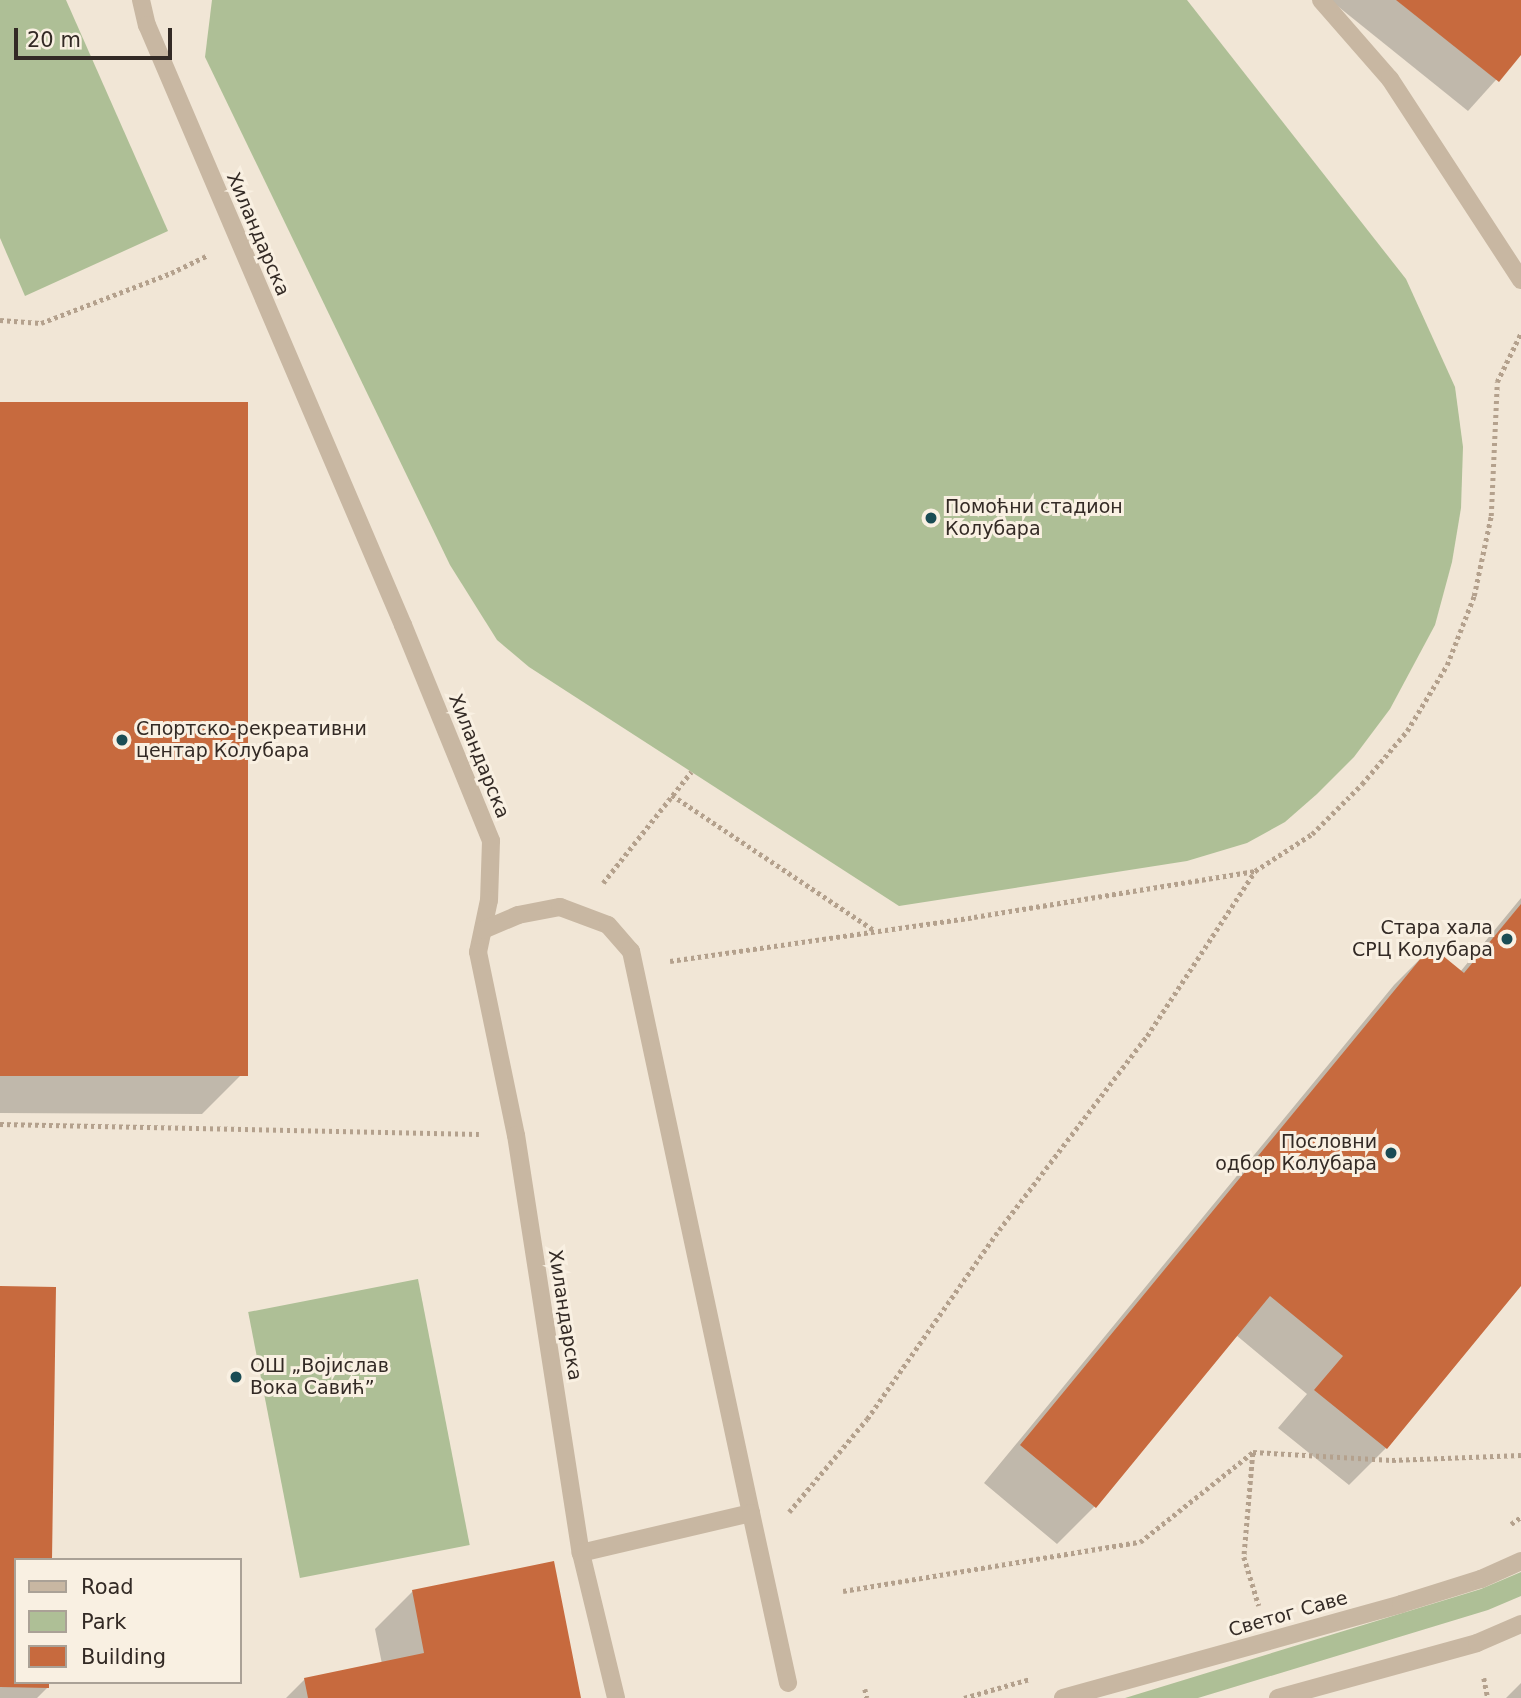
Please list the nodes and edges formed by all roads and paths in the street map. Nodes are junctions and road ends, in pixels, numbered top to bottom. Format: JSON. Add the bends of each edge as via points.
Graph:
{"nodes":[{"id":1,"x":141,"y":0,"type":"edge"},
{"id":2,"x":1321,"y":0,"type":"edge"},
{"id":3,"x":239,"y":241,"type":"junction"},
{"id":4,"x":1521,"y":280,"type":"edge"},
{"id":5,"x":0,"y":320,"type":"edge"},
{"id":6,"x":1521,"y":333,"type":"edge"},
{"id":7,"x":691,"y":772,"type":"dead end"},
{"id":8,"x":672,"y":795,"type":"junction"},
{"id":9,"x":1255,"y":871,"type":"junction"},
{"id":10,"x":579,"y":914,"type":"junction"},
{"id":11,"x":482,"y":930,"type":"junction"},
{"id":12,"x":876,"y":931,"type":"junction"},
{"id":13,"x":634,"y":966,"type":"junction"},
{"id":14,"x":0,"y":1124,"type":"edge"},
{"id":15,"x":516,"y":1135,"type":"junction"},
{"id":16,"x":1253,"y":1452,"type":"junction"},
{"id":17,"x":1521,"y":1455,"type":"edge"},
{"id":18,"x":751,"y":1513,"type":"junction"},
{"id":19,"x":758,"y":1548,"type":"junction"},
{"id":20,"x":581,"y":1553,"type":"junction"},
{"id":21,"x":1521,"y":1561,"type":"edge"},
{"id":22,"x":843,"y":1591,"type":"dead end"},
{"id":23,"x":1261,"y":1612,"type":"dead end"},
{"id":24,"x":1521,"y":1624,"type":"edge"},
{"id":25,"x":788,"y":1683,"type":"dead end"},
{"id":26,"x":865,"y":1689,"type":"dead end"},
{"id":27,"x":616,"y":1698,"type":"edge"},
{"id":28,"x":867,"y":1698,"type":"edge"},
{"id":29,"x":1063,"y":1698,"type":"edge"},
{"id":30,"x":1278,"y":1698,"type":"edge"}],
"edges":[{"from":1,"to":3,"type":"street","name":"Хиландарска","via":[[147,25]]},
{"from":2,"to":4,"type":"street","via":[[1390,79]]},
{"from":3,"to":5,"type":"path","via":[[171,273],[41,323]]},
{"from":3,"to":11,"type":"street","name":"Хиландарска","via":[[491,841],[489,900]]},
{"from":6,"to":9,"type":"path","via":[[1497,382],[1491,516],[1475,596],[1447,665],[1407,731],[1362,784],[1312,834]]},
{"from":7,"to":8,"type":"path"},
{"from":8,"to":10,"type":"path"},
{"from":8,"to":12,"type":"path"},
{"from":9,"to":12,"type":"path"},
{"from":9,"to":19,"type":"path","via":[[1147,1036],[999,1230],[867,1419]]},
{"from":10,"to":11,"type":"street","via":[[560,907],[517,915]]},
{"from":10,"to":13,"type":"street","via":[[608,925],[631,951]]},
{"from":11,"to":15,"type":"street","name":"Хиландарска","via":[[478,952]]},
{"from":12,"to":13,"type":"path"},
{"from":13,"to":18,"type":"street"},
{"from":14,"to":15,"type":"path"},
{"from":15,"to":20,"type":"street","name":"Хиландарска"},
{"from":16,"to":17,"type":"path","via":[[1392,1460]]},
{"from":16,"to":22,"type":"path","via":[[1140,1542]]},
{"from":16,"to":23,"type":"path","via":[[1244,1557]]},
{"from":18,"to":19,"type":"street"},
{"from":18,"to":20,"type":"street"},
{"from":19,"to":25,"type":"street"},
{"from":20,"to":27,"type":"street","name":"Хиландарска"},
{"from":21,"to":29,"type":"street","name":"Светог Саве","via":[[1401,1604]]},
{"from":24,"to":30,"type":"street","via":[[1477,1643]]},
{"from":26,"to":28,"type":"path"}]}
